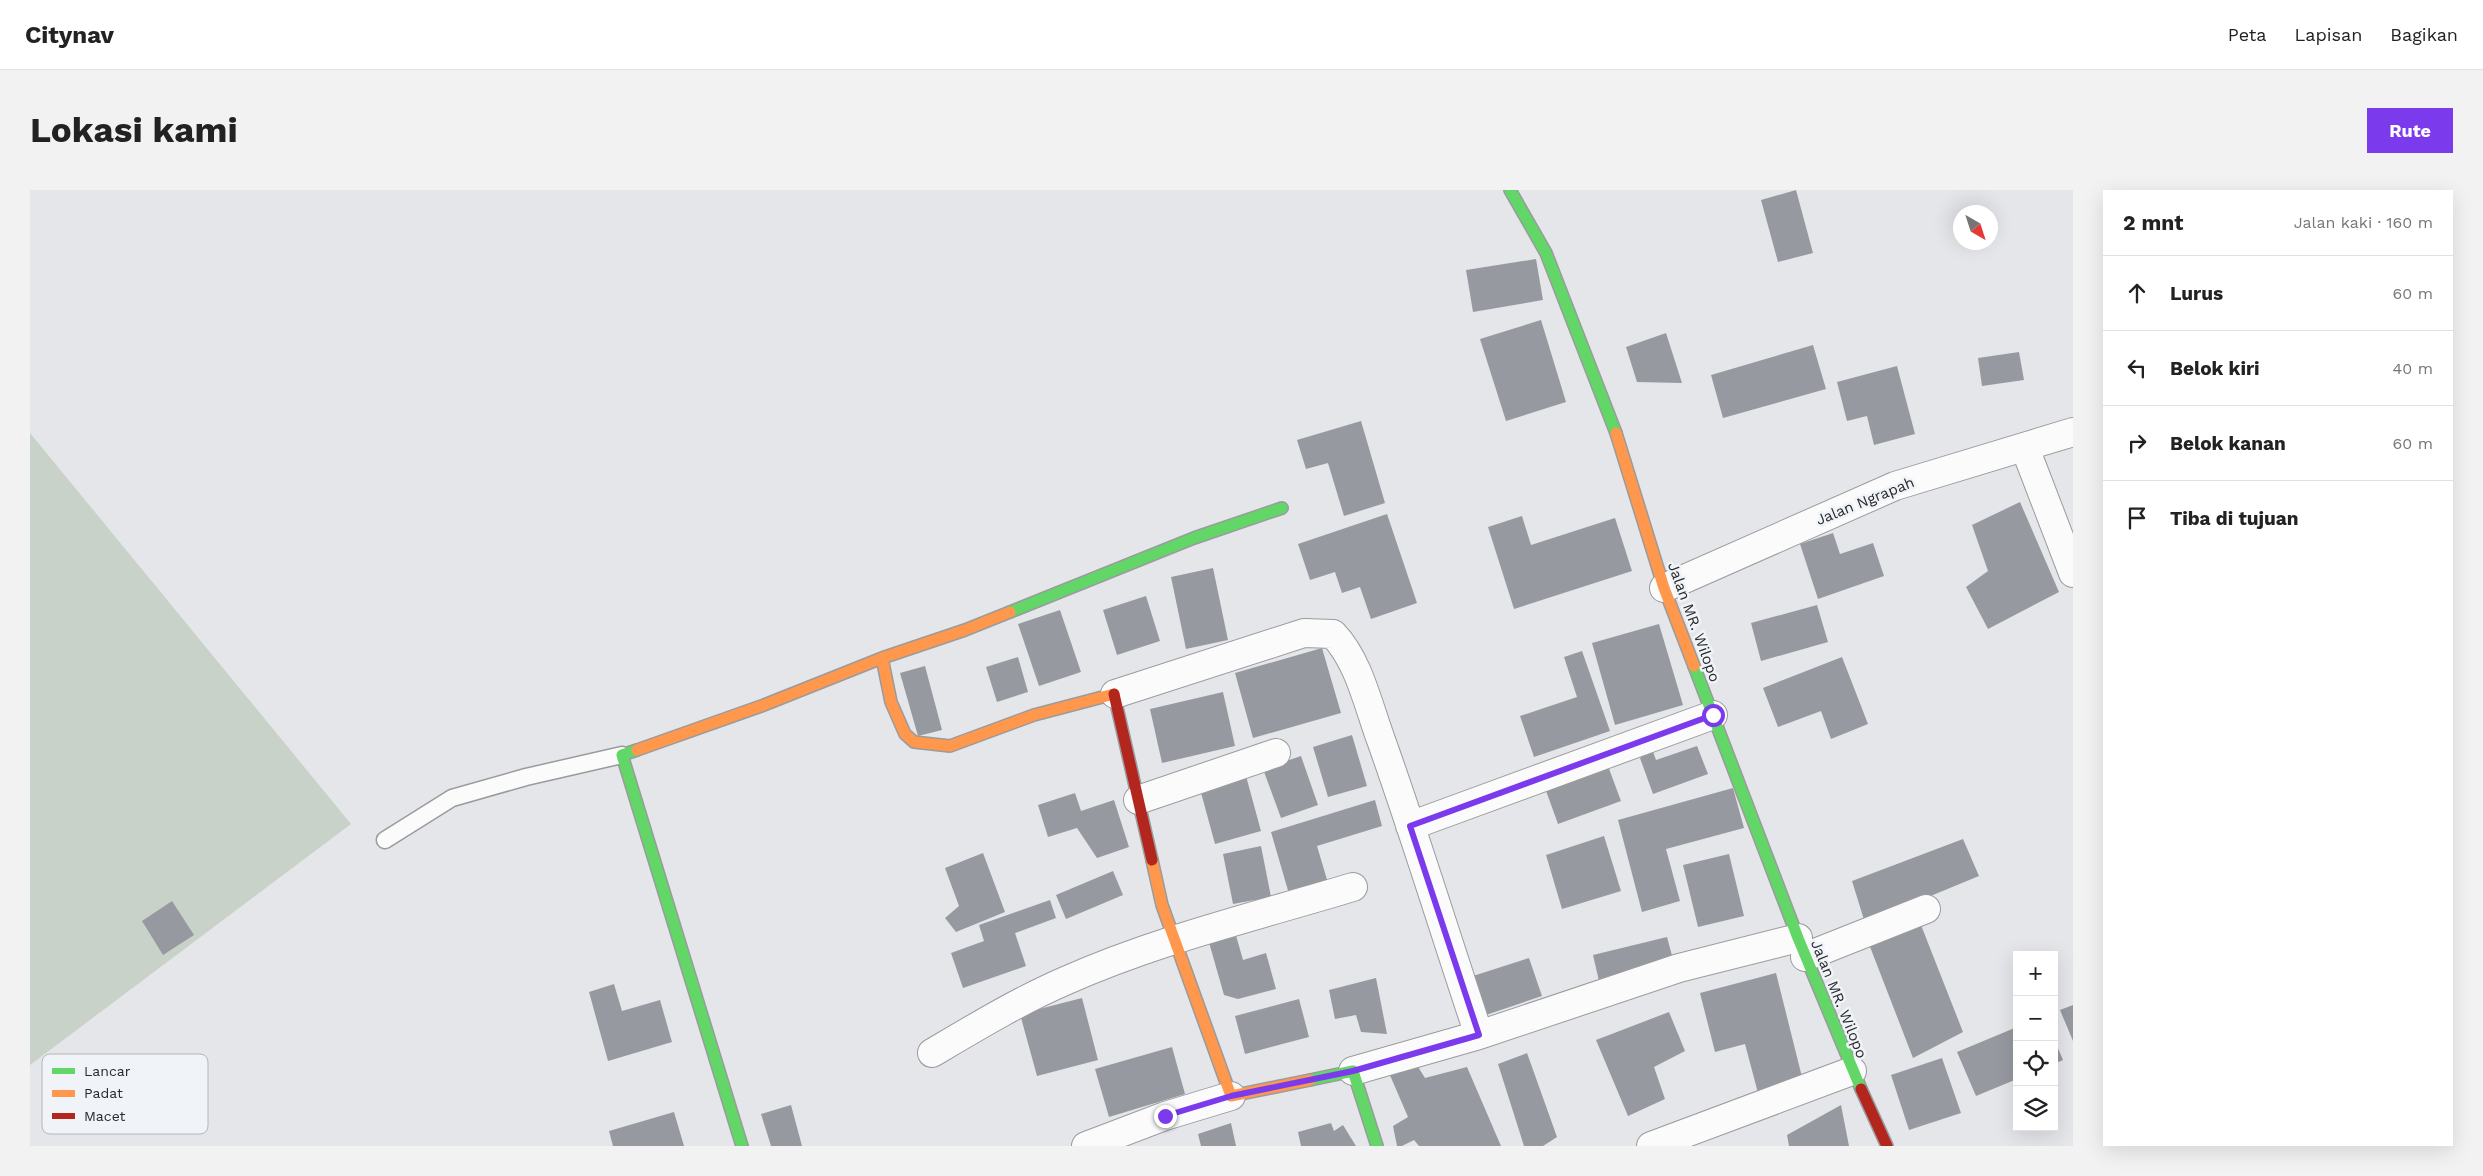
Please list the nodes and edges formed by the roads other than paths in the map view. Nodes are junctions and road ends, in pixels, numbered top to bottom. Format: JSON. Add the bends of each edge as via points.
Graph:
{"nodes":[{"id":1,"x":1510,"y":190,"type":"edge"},
{"id":2,"x":2073,"y":432,"type":"edge"},
{"id":3,"x":2025,"y":448,"type":"junction"},
{"id":4,"x":1282,"y":508,"type":"dead end"},
{"id":5,"x":2073,"y":573,"type":"edge"},
{"id":6,"x":1664,"y":588,"type":"junction"},
{"id":7,"x":882,"y":658,"type":"junction"},
{"id":8,"x":1115,"y":694,"type":"junction"},
{"id":9,"x":1713,"y":715,"type":"junction"},
{"id":10,"x":1276,"y":753,"type":"dead end"},
{"id":11,"x":622,"y":755,"type":"junction"},
{"id":12,"x":1138,"y":800,"type":"junction"},
{"id":13,"x":1410,"y":826,"type":"junction"},
{"id":14,"x":386,"y":840,"type":"dead end"},
{"id":15,"x":1353,"y":887,"type":"dead end"},
{"id":16,"x":1926,"y":908,"type":"dead end"},
{"id":17,"x":1174,"y":940,"type":"junction"},
{"id":18,"x":1802,"y":948,"type":"junction"},
{"id":19,"x":1479,"y":1035,"type":"junction"},
{"id":20,"x":932,"y":1053,"type":"dead end"},
{"id":21,"x":1353,"y":1071,"type":"junction"},
{"id":22,"x":1852,"y":1071,"type":"junction"},
{"id":23,"x":1231,"y":1096,"type":"junction"},
{"id":24,"x":742,"y":1146,"type":"edge"},
{"id":25,"x":1086,"y":1146,"type":"edge"},
{"id":26,"x":1377,"y":1146,"type":"edge"},
{"id":27,"x":1651,"y":1146,"type":"edge"},
{"id":28,"x":1887,"y":1146,"type":"edge"}],
"edges":[{"from":1,"to":6,"type":"street","name":"Jalan MR. Wilopo","via":[[1546,253],[1593,374],[1618,439]]},
{"from":2,"to":3,"type":"street","name":"Jalan Ngrapah"},
{"from":3,"to":5,"type":"street"},
{"from":3,"to":6,"type":"street","name":"Jalan Ngrapah","via":[[1895,486]]},
{"from":4,"to":7,"type":"street","via":[[1194,538],[965,630]]},
{"from":6,"to":9,"type":"street","name":"Jalan MR. Wilopo"},
{"from":7,"to":8,"type":"street","via":[[891,702],[905,734],[914,742],[950,746],[1034,716]]},
{"from":7,"to":11,"type":"street","via":[[764,705]]},
{"from":8,"to":12,"type":"street"},
{"from":8,"to":13,"type":"street","via":[[1304,633],[1333,634],[1348,654]]},
{"from":9,"to":13,"type":"street"},
{"from":9,"to":18,"type":"street","name":"Jalan MR. Wilopo"},
{"from":10,"to":12,"type":"street"},
{"from":11,"to":14,"type":"lane","via":[[452,798]]},
{"from":11,"to":24,"type":"street"},
{"from":12,"to":17,"type":"street","via":[[1162,905]]},
{"from":13,"to":19,"type":"street"},
{"from":15,"to":17,"type":"street"},
{"from":16,"to":18,"type":"street"},
{"from":17,"to":20,"type":"street","via":[[1066,980]]},
{"from":17,"to":23,"type":"street"},
{"from":18,"to":19,"type":"street","via":[[1679,968]]},
{"from":18,"to":22,"type":"street","name":"Jalan MR. Wilopo"},
{"from":19,"to":21,"type":"street"},
{"from":21,"to":23,"type":"street"},
{"from":21,"to":26,"type":"street"},
{"from":22,"to":27,"type":"street"},
{"from":22,"to":28,"type":"street","name":"Jalan MR. Wilopo"},
{"from":23,"to":25,"type":"street","via":[[1165,1116]]}]}
